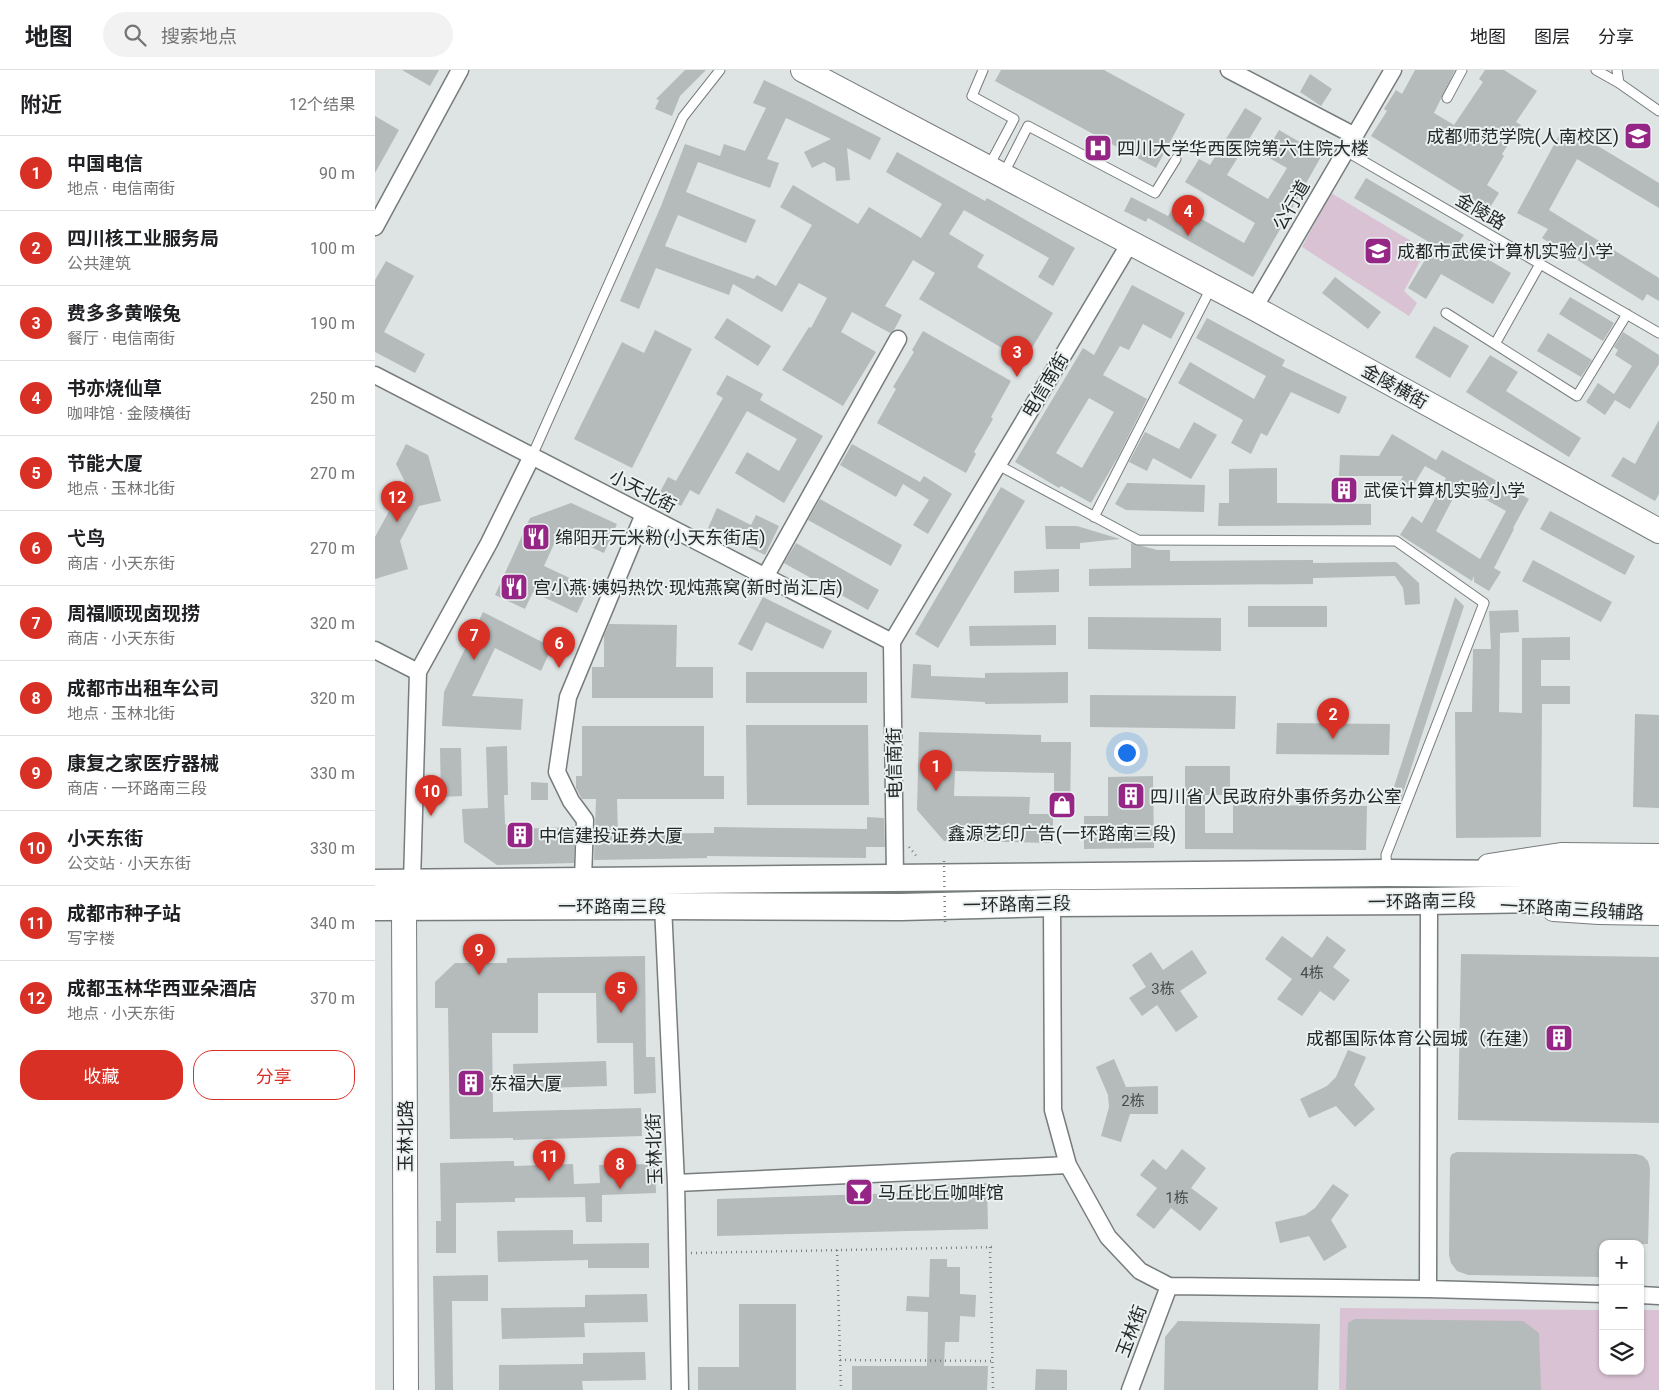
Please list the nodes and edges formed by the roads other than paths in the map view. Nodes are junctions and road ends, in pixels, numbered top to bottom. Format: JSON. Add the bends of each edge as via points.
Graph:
{"nodes":[{"id":1,"x":461,"y":70,"type":"edge"},
{"id":2,"x":720,"y":70,"type":"edge"},
{"id":3,"x":803,"y":70,"type":"edge"},
{"id":4,"x":983,"y":70,"type":"edge"},
{"id":5,"x":1229,"y":70,"type":"edge"},
{"id":6,"x":1383,"y":70,"type":"edge"},
{"id":7,"x":1393,"y":70,"type":"edge"},
{"id":8,"x":1463,"y":70,"type":"edge"},
{"id":9,"x":1597,"y":70,"type":"edge"},
{"id":10,"x":1617,"y":70,"type":"edge"},
{"id":11,"x":1619,"y":83,"type":"junction"},
{"id":12,"x":1447,"y":98,"type":"dead end"},
{"id":13,"x":1659,"y":112,"type":"edge"},
{"id":14,"x":1014,"y":119,"type":"junction"},
{"id":15,"x":1028,"y":126,"type":"junction"},
{"id":16,"x":1352,"y":134,"type":"junction"},
{"id":17,"x":1343,"y":150,"type":"junction"},
{"id":18,"x":1176,"y":159,"type":"dead end"},
{"id":19,"x":995,"y":172,"type":"junction"},
{"id":20,"x":375,"y":227,"type":"edge"},
{"id":21,"x":1130,"y":242,"type":"junction"},
{"id":22,"x":1540,"y":264,"type":"junction"},
{"id":23,"x":1212,"y":286,"type":"junction"},
{"id":24,"x":1251,"y":307,"type":"junction"},
{"id":25,"x":1446,"y":313,"type":"dead end"},
{"id":26,"x":1627,"y":314,"type":"junction"},
{"id":27,"x":1659,"y":333,"type":"edge"},
{"id":28,"x":898,"y":339,"type":"dead end"},
{"id":29,"x":1495,"y":344,"type":"junction"},
{"id":30,"x":375,"y":375,"type":"edge"},
{"id":31,"x":532,"y":456,"type":"junction"},
{"id":32,"x":998,"y":465,"type":"junction"},
{"id":33,"x":644,"y":514,"type":"junction"},
{"id":34,"x":1094,"y":517,"type":"junction"},
{"id":35,"x":1659,"y":531,"type":"edge"},
{"id":36,"x":765,"y":577,"type":"junction"},
{"id":37,"x":892,"y":642,"type":"junction"},
{"id":38,"x":375,"y":650,"type":"edge"},
{"id":39,"x":418,"y":672,"type":"junction"},
{"id":40,"x":1659,"y":856,"type":"edge"},
{"id":41,"x":1387,"y":873,"type":"junction"},
{"id":42,"x":1438,"y":873,"type":"junction"},
{"id":43,"x":1659,"y":875,"type":"edge"},
{"id":44,"x":895,"y":877,"type":"junction"},
{"id":45,"x":592,"y":880,"type":"junction"},
{"id":46,"x":375,"y":883,"type":"edge"},
{"id":47,"x":408,"y":895,"type":"junction"},
{"id":48,"x":1659,"y":897,"type":"edge"},
{"id":49,"x":1052,"y":903,"type":"junction"},
{"id":50,"x":1427,"y":905,"type":"junction"},
{"id":51,"x":601,"y":906,"type":"junction"},
{"id":52,"x":663,"y":906,"type":"junction"},
{"id":53,"x":375,"y":907,"type":"edge"},
{"id":54,"x":1659,"y":913,"type":"edge"},
{"id":55,"x":1068,"y":1165,"type":"junction"},
{"id":56,"x":676,"y":1183,"type":"junction"},
{"id":57,"x":1169,"y":1286,"type":"junction"},
{"id":58,"x":1428,"y":1289,"type":"junction"},
{"id":59,"x":1599,"y":1294,"type":"edge"},
{"id":60,"x":1644,"y":1295,"type":"edge"},
{"id":61,"x":1659,"y":1296,"type":"edge"},
{"id":62,"x":406,"y":1390,"type":"edge"},
{"id":63,"x":680,"y":1390,"type":"edge"},
{"id":64,"x":1131,"y":1390,"type":"edge"}],
"edges":[{"from":1,"to":20,"type":"street"},
{"from":2,"to":31,"type":"lane","via":[[683,117]]},
{"from":3,"to":19,"type":"street"},
{"from":4,"to":14,"type":"lane","via":[[972,96]]},
{"from":5,"to":16,"type":"street"},
{"from":6,"to":16,"type":"street","name":"公行道"},
{"from":7,"to":16,"type":"street","name":"公行道"},
{"from":8,"to":12,"type":"lane"},
{"from":9,"to":11,"type":"lane"},
{"from":10,"to":11,"type":"lane"},
{"from":11,"to":13,"type":"lane"},
{"from":14,"to":15,"type":"lane"},
{"from":14,"to":19,"type":"lane"},
{"from":15,"to":18,"type":"lane","via":[[1155,193]]},
{"from":15,"to":19,"type":"lane"},
{"from":16,"to":17,"type":"street","name":"公行道"},
{"from":17,"to":22,"type":"lane","name":"金陵路"},
{"from":17,"to":24,"type":"street","name":"公行道"},
{"from":19,"to":21,"type":"street"},
{"from":21,"to":23,"type":"street","name":"金陵横街"},
{"from":21,"to":32,"type":"street","name":"电信南街"},
{"from":22,"to":26,"type":"lane","name":"金陵路"},
{"from":22,"to":29,"type":"lane"},
{"from":23,"to":24,"type":"street","name":"金陵横街"},
{"from":23,"to":34,"type":"lane"},
{"from":24,"to":35,"type":"street","name":"金陵横街"},
{"from":25,"to":29,"type":"lane"},
{"from":26,"to":27,"type":"lane","name":"金陵路"},
{"from":26,"to":29,"type":"lane","via":[[1577,396]]},
{"from":28,"to":36,"type":"street"},
{"from":30,"to":31,"type":"street","name":"小天北街"},
{"from":31,"to":33,"type":"street","name":"小天北街"},
{"from":31,"to":39,"type":"street","via":[[489,543]]},
{"from":32,"to":34,"type":"lane"},
{"from":32,"to":37,"type":"street","name":"电信南街"},
{"from":33,"to":36,"type":"street","name":"小天北街"},
{"from":33,"to":45,"type":"street","via":[[568,698],[557,772],[571,801],[585,820]]},
{"from":34,"to":41,"type":"lane","via":[[1138,540],[1396,541],[1484,603],[1386,855]]},
{"from":36,"to":37,"type":"street","name":"小天北街"},
{"from":37,"to":44,"type":"street","name":"电信南街"},
{"from":38,"to":39,"type":"street"},
{"from":39,"to":47,"type":"street"},
{"from":40,"to":42,"type":"street","via":[[1561,855]]},
{"from":41,"to":42,"type":"main road","name":"一环路南三段"},
{"from":41,"to":44,"type":"main road","name":"一环路南三段"},
{"from":42,"to":43,"type":"main road","name":"一环路南三段"},
{"from":44,"to":45,"type":"main road","name":"一环路南三段"},
{"from":45,"to":47,"type":"main road","name":"一环路南三段"},
{"from":45,"to":51,"type":"main road","via":[[586,894]]},
{"from":46,"to":47,"type":"main road","name":"一环路南三段"},
{"from":47,"to":51,"type":"main road","name":"一环路南三段"},
{"from":47,"to":53,"type":"main road","name":"一环路南三段"},
{"from":47,"to":62,"type":"street","name":"玉林北路"},
{"from":48,"to":50,"type":"main road","name":"一环路南三段"},
{"from":49,"to":50,"type":"main road","name":"一环路南三段"},
{"from":49,"to":52,"type":"main road","name":"一环路南三段","via":[[901,907]]},
{"from":49,"to":55,"type":"street","via":[[1053,1110]]},
{"from":50,"to":54,"type":"street","name":"一环路南三段辅路"},
{"from":50,"to":58,"type":"street"},
{"from":51,"to":52,"type":"main road","name":"一环路南三段"},
{"from":52,"to":56,"type":"street","name":"玉林北街"},
{"from":55,"to":56,"type":"street"},
{"from":55,"to":57,"type":"street","via":[[1108,1237],[1140,1271]]},
{"from":56,"to":63,"type":"street","name":"玉林北街"},
{"from":57,"to":58,"type":"street"},
{"from":57,"to":64,"type":"street","name":"玉林街"},
{"from":58,"to":59,"type":"street"},
{"from":60,"to":61,"type":"street"}]}
